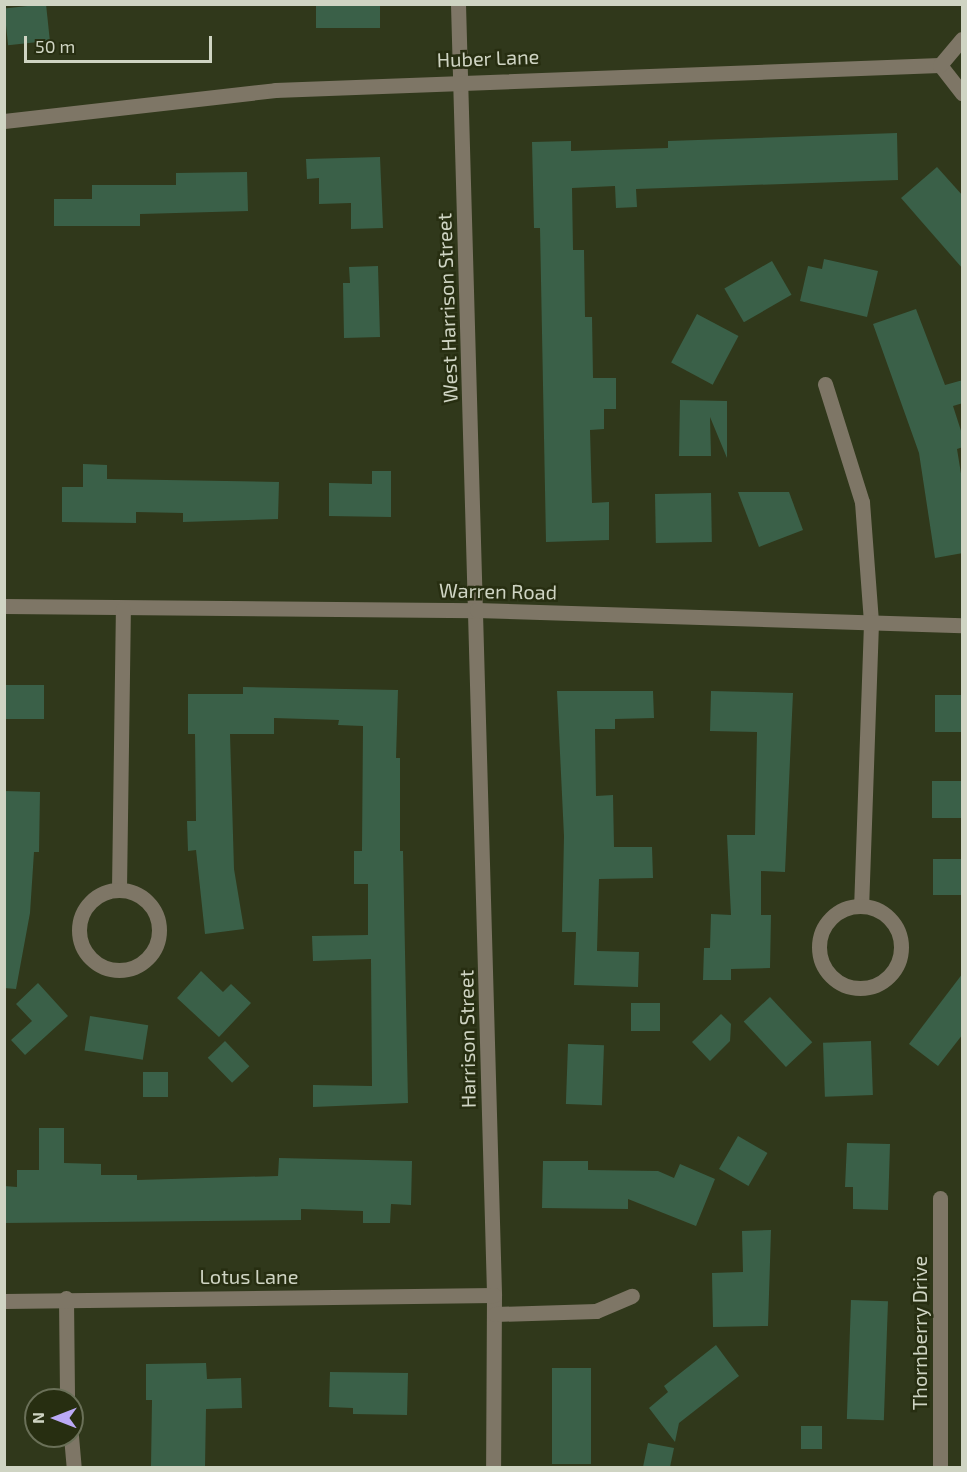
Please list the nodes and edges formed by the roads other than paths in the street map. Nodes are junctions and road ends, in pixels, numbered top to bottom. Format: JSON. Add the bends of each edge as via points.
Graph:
{"nodes":[{"id":1,"x":458,"y":4,"type":"edge"},
{"id":2,"x":963,"y":39,"type":"edge"},
{"id":3,"x":940,"y":65,"type":"junction"},
{"id":4,"x":460,"y":80,"type":"junction"},
{"id":5,"x":963,"y":93,"type":"edge"},
{"id":6,"x":4,"y":121,"type":"edge"},
{"id":7,"x":825,"y":384,"type":"dead end"},
{"id":8,"x":4,"y":606,"type":"edge"},
{"id":9,"x":123,"y":609,"type":"junction"},
{"id":10,"x":477,"y":610,"type":"junction"},
{"id":11,"x":871,"y":623,"type":"junction"},
{"id":12,"x":963,"y":625,"type":"edge"},
{"id":13,"x":118,"y":889,"type":"junction"},
{"id":14,"x":861,"y":905,"type":"junction"},
{"id":15,"x":940,"y":1198,"type":"dead end"},
{"id":16,"x":494,"y":1295,"type":"junction"},
{"id":17,"x":632,"y":1296,"type":"dead end"},
{"id":18,"x":66,"y":1298,"type":"junction"},
{"id":19,"x":4,"y":1301,"type":"edge"},
{"id":20,"x":495,"y":1314,"type":"junction"},
{"id":21,"x":67,"y":1388,"type":"edge"},
{"id":22,"x":72,"y":1448,"type":"edge"},
{"id":23,"x":74,"y":1467,"type":"edge"},
{"id":24,"x":493,"y":1467,"type":"edge"},
{"id":25,"x":940,"y":1467,"type":"edge"}],
"edges":[{"from":1,"to":4,"type":"street","name":"West Harrison Street"},
{"from":2,"to":3,"type":"street"},
{"from":3,"to":4,"type":"street","name":"Huber Lane"},
{"from":3,"to":5,"type":"street"},
{"from":4,"to":6,"type":"street","name":"Huber Lane","via":[[275,90]]},
{"from":4,"to":10,"type":"street","name":"West Harrison Street"},
{"from":7,"to":11,"type":"street","via":[[862,502]]},
{"from":8,"to":9,"type":"street","name":"Warren Road"},
{"from":9,"to":10,"type":"street","name":"Warren Road"},
{"from":9,"to":13,"type":"street"},
{"from":10,"to":11,"type":"street","name":"Warren Road"},
{"from":10,"to":16,"type":"street","name":"Harrison Street"},
{"from":11,"to":12,"type":"street","name":"Warren Road"},
{"from":11,"to":14,"type":"street"},
{"from":13,"to":13,"type":"street","via":[[144,898],[158,921],[155,949],[135,967],[122,970],[92,960],[78,932],[80,919],[94,897]]},
{"from":14,"to":14,"type":"street","via":[[886,914],[900,937],[901,950],[885,978],[868,987],[854,987],[831,975],[820,950],[826,924],[836,914]]},
{"from":15,"to":25,"type":"street","name":"Thornberry Drive"},
{"from":16,"to":18,"type":"street","name":"Lotus Lane"},
{"from":16,"to":20,"type":"street","name":"Harrison Street"},
{"from":17,"to":20,"type":"street","via":[[596,1311]]},
{"from":18,"to":19,"type":"street","name":"Lotus Lane"},
{"from":18,"to":21,"type":"street"},
{"from":20,"to":24,"type":"street","name":"Harrison Street"},
{"from":22,"to":23,"type":"street"}]}
